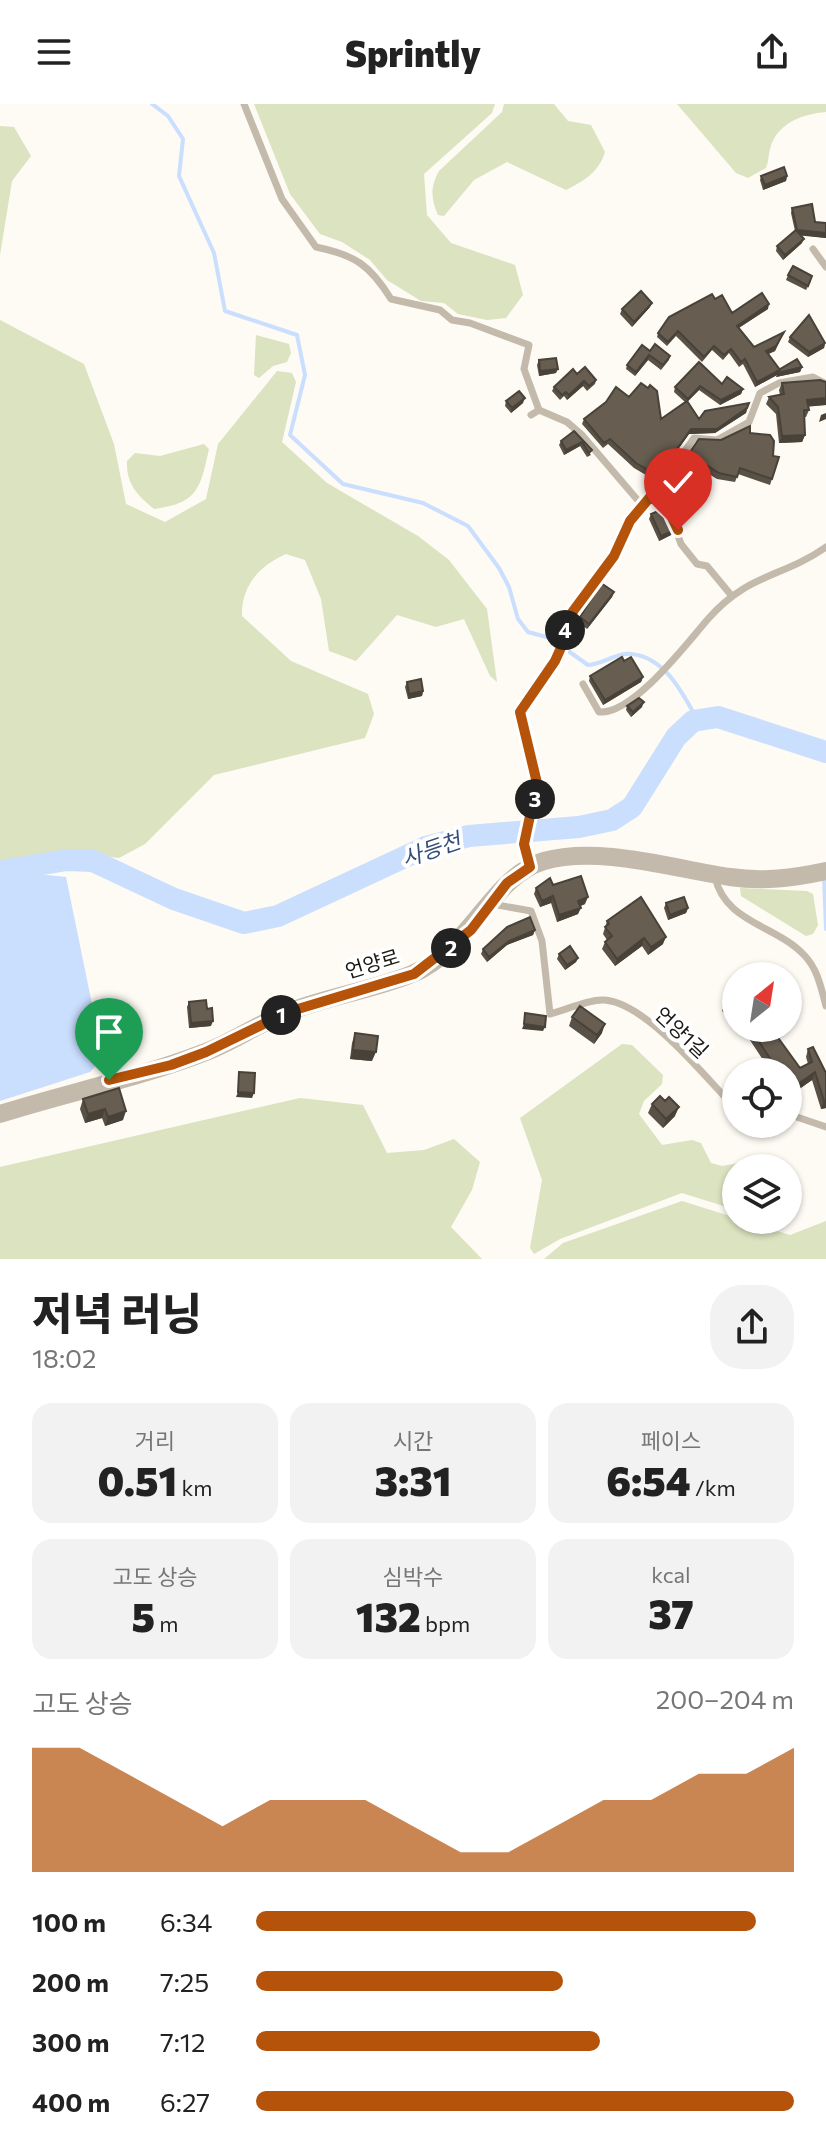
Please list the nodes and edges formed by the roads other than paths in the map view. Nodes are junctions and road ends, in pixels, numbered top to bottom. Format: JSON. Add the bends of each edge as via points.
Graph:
{"nodes":[{"id":1,"x":244,"y":104,"type":"edge"},
{"id":2,"x":813,"y":249,"type":"dead end"},
{"id":3,"x":826,"y":267,"type":"edge"},
{"id":4,"x":826,"y":384,"type":"edge"},
{"id":5,"x":539,"y":410,"type":"junction"},
{"id":6,"x":531,"y":415,"type":"dead end"},
{"id":7,"x":651,"y":496,"type":"junction"},
{"id":8,"x":641,"y":504,"type":"junction"},
{"id":9,"x":826,"y":547,"type":"edge"},
{"id":10,"x":816,"y":554,"type":"junction"},
{"id":11,"x":826,"y":560,"type":"edge"},
{"id":12,"x":731,"y":595,"type":"junction"},
{"id":13,"x":583,"y":684,"type":"dead end"},
{"id":14,"x":530,"y":867,"type":"junction"},
{"id":15,"x":822,"y":872,"type":"edge"},
{"id":16,"x":714,"y":875,"type":"junction"},
{"id":17,"x":490,"y":904,"type":"junction"},
{"id":18,"x":826,"y":1006,"type":"edge"},
{"id":19,"x":722,"y":1094,"type":"edge"},
{"id":20,"x":0,"y":1114,"type":"edge"},
{"id":21,"x":802,"y":1119,"type":"edge"},
{"id":22,"x":826,"y":1127,"type":"edge"}],
"edges":[{"from":1,"to":5,"type":"lane","via":[[282,199],[316,247],[343,252],[374,271],[391,299],[440,310],[452,320],[529,345],[524,369]]},
{"from":2,"to":3,"type":"lane"},
{"from":4,"to":7,"type":"lane","via":[[813,377],[779,383],[760,393],[749,422],[717,440],[694,438]]},
{"from":5,"to":6,"type":"lane"},
{"from":5,"to":8,"type":"lane","via":[[582,435]]},
{"from":7,"to":8,"type":"lane"},
{"from":7,"to":12,"type":"lane","via":[[670,513],[681,544],[697,564],[707,566]]},
{"from":8,"to":14,"type":"lane","via":[[614,556],[565,622],[562,645],[520,712],[537,783],[524,844]]},
{"from":9,"to":10,"type":"lane"},
{"from":10,"to":11,"type":"lane"},
{"from":10,"to":12,"type":"lane"},
{"from":12,"to":13,"type":"lane","via":[[680,655],[640,693],[608,713],[599,712]]},
{"from":14,"to":16,"type":"street","name":"언양로","via":[[568,857],[599,857]]},
{"from":14,"to":17,"type":"street","name":"언양로"},
{"from":15,"to":16,"type":"street","name":"언양로","via":[[786,880]]},
{"from":16,"to":18,"type":"lane","via":[[719,896],[803,953],[816,970]]},
{"from":17,"to":19,"type":"lane","name":"언양1길","via":[[531,911],[542,941],[550,1014],[605,1000],[641,1015]]},
{"from":17,"to":20,"type":"street","name":"언양로","via":[[471,930],[414,974],[288,1012],[171,1065]]},
{"from":21,"to":22,"type":"lane"}]}
